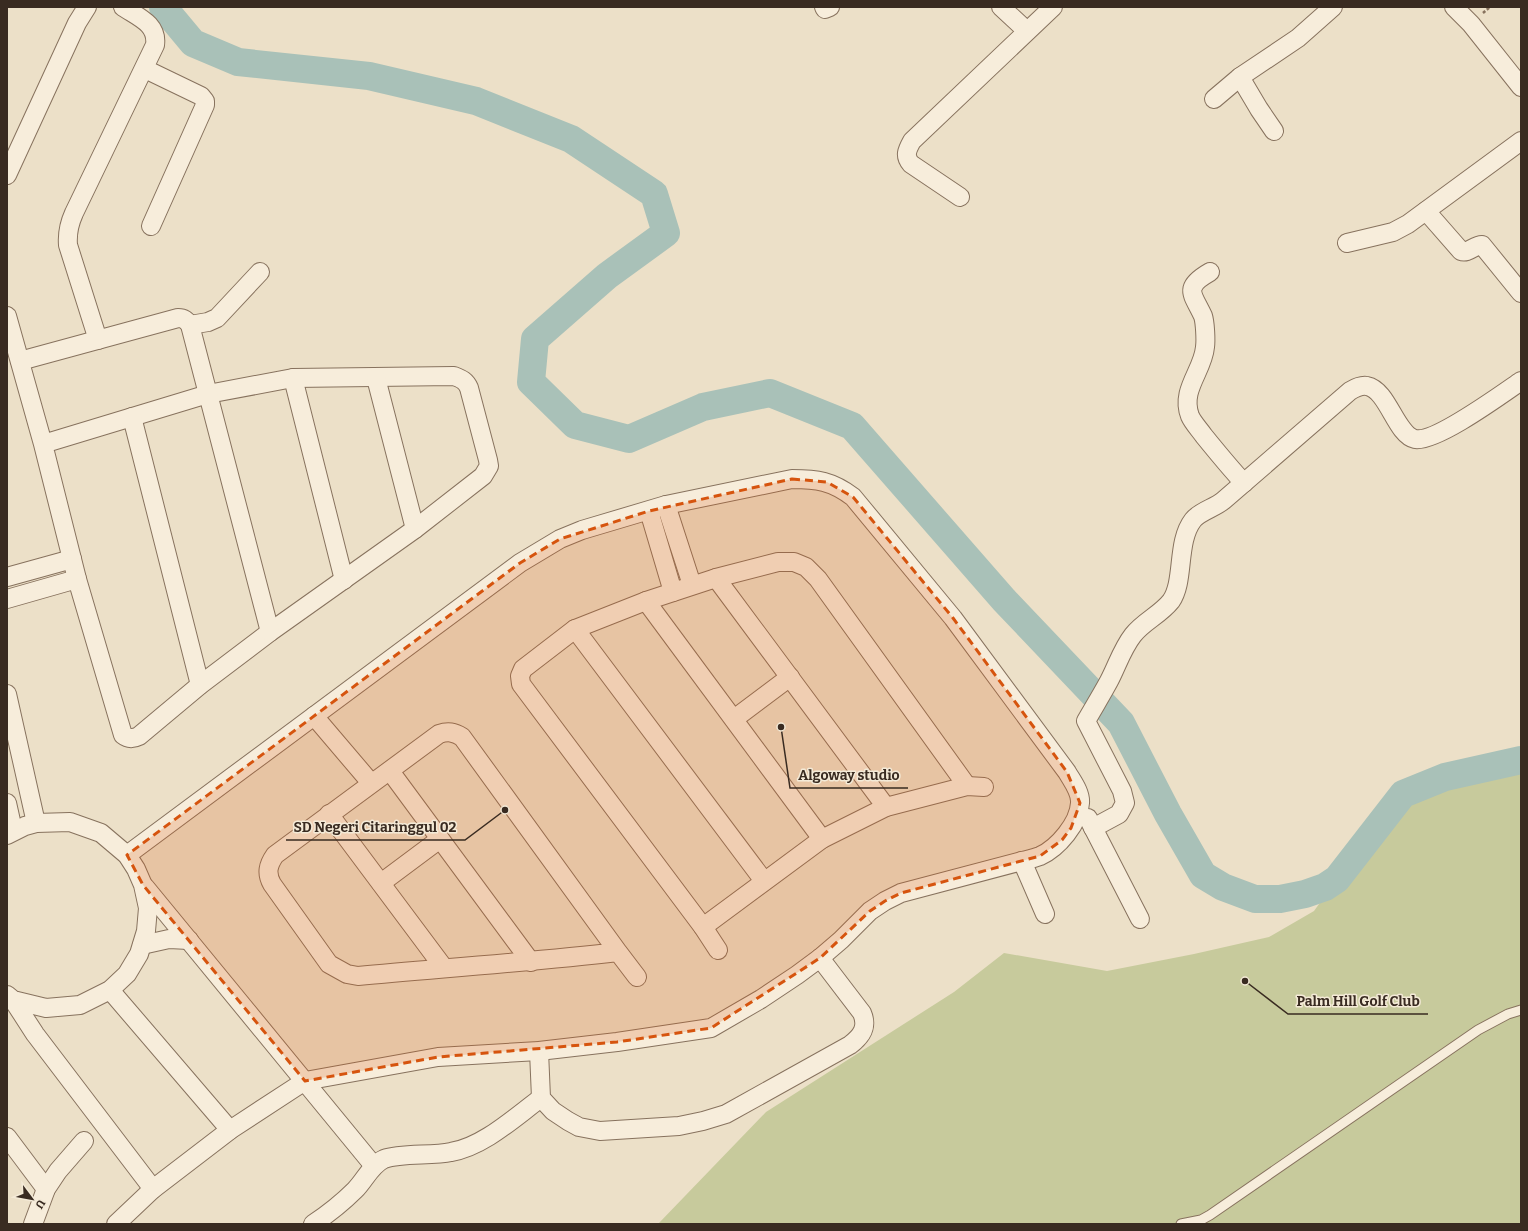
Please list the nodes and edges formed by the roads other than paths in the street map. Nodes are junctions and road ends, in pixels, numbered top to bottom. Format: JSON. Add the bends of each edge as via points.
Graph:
{"nodes":[{"id":1,"x":87,"y":7,"type":"edge"},
{"id":2,"x":123,"y":7,"type":"edge"},
{"id":3,"x":824,"y":7,"type":"edge"},
{"id":4,"x":830,"y":7,"type":"edge"},
{"id":5,"x":1001,"y":7,"type":"edge"},
{"id":6,"x":1053,"y":7,"type":"edge"},
{"id":7,"x":1333,"y":7,"type":"edge"},
{"id":8,"x":1454,"y":7,"type":"edge"},
{"id":9,"x":1027,"y":31,"type":"junction"},
{"id":10,"x":145,"y":68,"type":"junction"},
{"id":11,"x":1240,"y":77,"type":"junction"},
{"id":12,"x":1521,"y":87,"type":"edge"},
{"id":13,"x":1214,"y":99,"type":"dead end"},
{"id":14,"x":1274,"y":131,"type":"dead end"},
{"id":15,"x":1521,"y":141,"type":"edge"},
{"id":16,"x":7,"y":175,"type":"edge"},
{"id":17,"x":960,"y":197,"type":"dead end"},
{"id":18,"x":1426,"y":211,"type":"junction"},
{"id":19,"x":152,"y":226,"type":"dead end"},
{"id":20,"x":1347,"y":243,"type":"dead end"},
{"id":21,"x":260,"y":272,"type":"dead end"},
{"id":22,"x":1210,"y":272,"type":"dead end"},
{"id":23,"x":1521,"y":293,"type":"edge"},
{"id":24,"x":7,"y":316,"type":"edge"},
{"id":25,"x":190,"y":325,"type":"junction"},
{"id":26,"x":98,"y":340,"type":"junction"},
{"id":27,"x":20,"y":362,"type":"junction"},
{"id":28,"x":293,"y":378,"type":"junction"},
{"id":29,"x":376,"y":378,"type":"junction"},
{"id":30,"x":1521,"y":381,"type":"edge"},
{"id":31,"x":208,"y":394,"type":"junction"},
{"id":32,"x":132,"y":417,"type":"junction"},
{"id":33,"x":43,"y":444,"type":"junction"},
{"id":34,"x":1244,"y":483,"type":"junction"},
{"id":35,"x":666,"y":505,"type":"junction"},
{"id":36,"x":649,"y":511,"type":"junction"},
{"id":37,"x":415,"y":529,"type":"junction"},
{"id":38,"x":72,"y":559,"type":"junction"},
{"id":39,"x":7,"y":577,"type":"edge"},
{"id":40,"x":716,"y":578,"type":"junction"},
{"id":41,"x":77,"y":579,"type":"junction"},
{"id":42,"x":344,"y":580,"type":"junction"},
{"id":43,"x":692,"y":586,"type":"junction"},
{"id":44,"x":673,"y":592,"type":"junction"},
{"id":45,"x":7,"y":599,"type":"edge"},
{"id":46,"x":646,"y":601,"type":"junction"},
{"id":47,"x":575,"y":629,"type":"junction"},
{"id":48,"x":270,"y":632,"type":"junction"},
{"id":49,"x":790,"y":677,"type":"junction"},
{"id":50,"x":200,"y":684,"type":"junction"},
{"id":51,"x":7,"y":694,"type":"edge"},
{"id":52,"x":314,"y":716,"type":"junction"},
{"id":53,"x":734,"y":719,"type":"junction"},
{"id":54,"x":390,"y":771,"type":"junction"},
{"id":55,"x":371,"y":783,"type":"junction"},
{"id":56,"x":7,"y":803,"type":"edge"},
{"id":57,"x":1080,"y":803,"type":"junction"},
{"id":58,"x":886,"y":807,"type":"junction"},
{"id":59,"x":330,"y":814,"type":"junction"},
{"id":60,"x":36,"y":823,"type":"junction"},
{"id":61,"x":1093,"y":828,"type":"junction"},
{"id":62,"x":10,"y":832,"type":"edge"},
{"id":63,"x":440,"y":839,"type":"junction"},
{"id":64,"x":822,"y":839,"type":"junction"},
{"id":65,"x":127,"y":855,"type":"junction"},
{"id":66,"x":1022,"y":861,"type":"junction"},
{"id":67,"x":764,"y":880,"type":"junction"},
{"id":68,"x":381,"y":883,"type":"junction"},
{"id":69,"x":143,"y":885,"type":"junction"},
{"id":70,"x":1045,"y":914,"type":"dead end"},
{"id":71,"x":1140,"y":920,"type":"dead end"},
{"id":72,"x":703,"y":927,"type":"junction"},
{"id":73,"x":189,"y":940,"type":"junction"},
{"id":74,"x":142,"y":945,"type":"junction"},
{"id":75,"x":718,"y":950,"type":"dead end"},
{"id":76,"x":618,"y":952,"type":"junction"},
{"id":77,"x":820,"y":958,"type":"junction"},
{"id":78,"x":531,"y":962,"type":"junction"},
{"id":79,"x":444,"y":968,"type":"junction"},
{"id":80,"x":637,"y":977,"type":"dead end"},
{"id":81,"x":110,"y":990,"type":"junction"},
{"id":82,"x":10,"y":998,"type":"edge"},
{"id":83,"x":1521,"y":1010,"type":"edge"},
{"id":84,"x":539,"y":1050,"type":"junction"},
{"id":85,"x":305,"y":1081,"type":"junction"},
{"id":86,"x":541,"y":1098,"type":"junction"},
{"id":87,"x":230,"y":1130,"type":"junction"},
{"id":88,"x":7,"y":1137,"type":"edge"},
{"id":89,"x":84,"y":1141,"type":"dead end"},
{"id":90,"x":374,"y":1166,"type":"junction"},
{"id":91,"x":46,"y":1189,"type":"junction"},
{"id":92,"x":153,"y":1189,"type":"junction"},
{"id":93,"x":33,"y":1224,"type":"edge"},
{"id":94,"x":116,"y":1224,"type":"edge"},
{"id":95,"x":313,"y":1224,"type":"edge"},
{"id":96,"x":1181,"y":1224,"type":"edge"}],
"edges":[{"from":1,"to":16,"type":"street","via":[[77,23]]},
{"from":2,"to":10,"type":"street","via":[[150,25],[154,31],[155,45]]},
{"from":3,"to":4,"type":"street"},
{"from":5,"to":9,"type":"street"},
{"from":6,"to":9,"type":"street"},
{"from":7,"to":11,"type":"street","via":[[1298,38]]},
{"from":8,"to":12,"type":"street","via":[[1471,24]]},
{"from":9,"to":17,"type":"street","via":[[912,141],[908,148],[907,159],[912,164]]},
{"from":10,"to":19,"type":"street","via":[[201,96],[205,101]]},
{"from":10,"to":26,"type":"street","via":[[74,212],[67,235]]},
{"from":11,"to":13,"type":"street"},
{"from":11,"to":14,"type":"street"},
{"from":15,"to":18,"type":"street"},
{"from":18,"to":20,"type":"street","via":[[1393,232]]},
{"from":18,"to":23,"type":"street","via":[[1461,251],[1466,252],[1482,245]]},
{"from":21,"to":25,"type":"street","via":[[217,318]]},
{"from":22,"to":34,"type":"street","via":[[1196,283],[1191,295],[1203,317],[1205,346],[1202,363],[1190,385],[1188,405],[1190,416],[1200,430]]},
{"from":24,"to":27,"type":"street"},
{"from":25,"to":26,"type":"street","via":[[184,319],[178,318]]},
{"from":25,"to":31,"type":"street"},
{"from":26,"to":27,"type":"street"},
{"from":27,"to":33,"type":"street"},
{"from":28,"to":29,"type":"street"},
{"from":28,"to":31,"type":"street"},
{"from":28,"to":42,"type":"street"},
{"from":29,"to":37,"type":"street"},
{"from":29,"to":37,"type":"street","via":[[461,378],[469,388],[488,460],[489,466],[483,476]]},
{"from":30,"to":34,"type":"street","via":[[1458,422],[1431,436],[1416,439],[1401,428],[1374,389],[1360,386],[1350,391]]},
{"from":31,"to":32,"type":"street"},
{"from":31,"to":48,"type":"street"},
{"from":32,"to":33,"type":"street"},
{"from":32,"to":50,"type":"street"},
{"from":33,"to":38,"type":"street"},
{"from":34,"to":61,"type":"street","via":[[1217,506],[1193,521],[1185,536],[1174,595],[1161,612],[1133,635],[1086,721],[1122,791],[1125,803],[1119,814]]},
{"from":35,"to":36,"type":"street"},
{"from":35,"to":43,"type":"street"},
{"from":35,"to":57,"type":"street","via":[[792,479],[827,482],[842,488],[853,497],[953,618],[1067,772],[1077,790]]},
{"from":36,"to":44,"type":"street"},
{"from":36,"to":52,"type":"street","via":[[582,530],[542,549]]},
{"from":37,"to":42,"type":"street"},
{"from":38,"to":39,"type":"street"},
{"from":38,"to":41,"type":"street"},
{"from":40,"to":43,"type":"street"},
{"from":40,"to":49,"type":"street"},
{"from":40,"to":58,"type":"street","via":[[778,562],[794,562],[806,568],[818,579],[976,786]]},
{"from":41,"to":45,"type":"street"},
{"from":41,"to":50,"type":"street","via":[[122,735],[129,738],[139,736]]},
{"from":42,"to":48,"type":"street"},
{"from":43,"to":44,"type":"street"},
{"from":44,"to":46,"type":"street"},
{"from":46,"to":47,"type":"street"},
{"from":46,"to":53,"type":"street"},
{"from":47,"to":67,"type":"street"},
{"from":47,"to":72,"type":"street","via":[[523,669],[520,676],[521,684]]},
{"from":48,"to":50,"type":"street"},
{"from":49,"to":53,"type":"street"},
{"from":49,"to":58,"type":"street"},
{"from":51,"to":60,"type":"street"},
{"from":52,"to":55,"type":"street"},
{"from":52,"to":65,"type":"street"},
{"from":53,"to":64,"type":"street"},
{"from":54,"to":55,"type":"street"},
{"from":54,"to":63,"type":"street"},
{"from":54,"to":76,"type":"street","via":[[439,734],[455,732],[462,737]]},
{"from":55,"to":59,"type":"street"},
{"from":56,"to":62,"type":"street"},
{"from":57,"to":61,"type":"street"},
{"from":57,"to":66,"type":"street","via":[[1077,815],[1062,840],[1040,856]]},
{"from":58,"to":64,"type":"street"},
{"from":59,"to":68,"type":"street"},
{"from":59,"to":79,"type":"street","via":[[276,855],[268,870],[272,884],[329,964],[347,974],[358,976]]},
{"from":60,"to":62,"type":"street"},
{"from":60,"to":65,"type":"street","via":[[70,822],[101,833]]},
{"from":61,"to":71,"type":"street"},
{"from":63,"to":68,"type":"street"},
{"from":63,"to":78,"type":"street"},
{"from":64,"to":67,"type":"street"},
{"from":65,"to":69,"type":"street"},
{"from":66,"to":70,"type":"street"},
{"from":66,"to":77,"type":"street","via":[[896,896],[870,911]]},
{"from":67,"to":72,"type":"street"},
{"from":68,"to":79,"type":"street"},
{"from":69,"to":73,"type":"street"},
{"from":69,"to":74,"type":"street","via":[[148,908]]},
{"from":72,"to":75,"type":"street"},
{"from":73,"to":74,"type":"street","via":[[169,939]]},
{"from":73,"to":85,"type":"street"},
{"from":74,"to":81,"type":"street","via":[[127,974]]},
{"from":76,"to":78,"type":"street"},
{"from":76,"to":80,"type":"street"},
{"from":77,"to":84,"type":"street","via":[[761,999],[711,1028]]},
{"from":77,"to":86,"type":"street","via":[[862,1013],[865,1020],[862,1034],[850,1045],[732,1111],[679,1126],[600,1131],[579,1127],[568,1121],[553,1111]]},
{"from":78,"to":79,"type":"street"},
{"from":81,"to":82,"type":"street","via":[[80,1005],[46,1008]]},
{"from":81,"to":87,"type":"street"},
{"from":82,"to":92,"type":"street"},
{"from":83,"to":96,"type":"lane","via":[[1478,1030],[1210,1215]]},
{"from":84,"to":85,"type":"street","via":[[438,1057]]},
{"from":84,"to":86,"type":"street"},
{"from":85,"to":87,"type":"street"},
{"from":85,"to":90,"type":"street"},
{"from":86,"to":90,"type":"street","via":[[471,1147],[449,1153],[390,1158]]},
{"from":87,"to":92,"type":"street"},
{"from":88,"to":91,"type":"street"},
{"from":89,"to":91,"type":"street"},
{"from":90,"to":95,"type":"street","via":[[348,1197]]},
{"from":91,"to":93,"type":"street"},
{"from":92,"to":94,"type":"street"}]}
